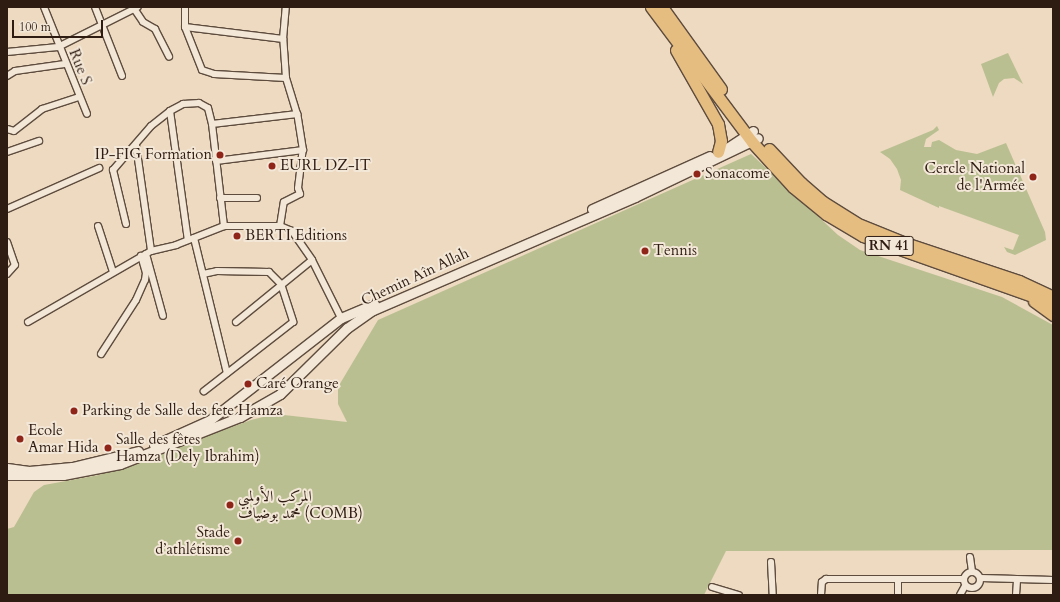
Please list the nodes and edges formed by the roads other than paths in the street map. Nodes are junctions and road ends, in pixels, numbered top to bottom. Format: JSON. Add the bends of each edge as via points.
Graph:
{"nodes":[{"id":1,"x":44,"y":7,"type":"edge"},
{"id":2,"x":95,"y":7,"type":"edge"},
{"id":3,"x":185,"y":7,"type":"edge"},
{"id":4,"x":286,"y":7,"type":"edge"},
{"id":5,"x":651,"y":7,"type":"edge"},
{"id":6,"x":662,"y":7,"type":"edge"},
{"id":7,"x":137,"y":9,"type":"edge"},
{"id":8,"x":102,"y":27,"type":"junction"},
{"id":9,"x":185,"y":27,"type":"junction"},
{"id":10,"x":666,"y":28,"type":"junction"},
{"id":11,"x":283,"y":39,"type":"junction"},
{"id":12,"x":58,"y":47,"type":"junction"},
{"id":13,"x":7,"y":52,"type":"edge"},
{"id":14,"x":169,"y":57,"type":"dead end"},
{"id":15,"x":65,"y":64,"type":"junction"},
{"id":16,"x":7,"y":76,"type":"edge"},
{"id":17,"x":122,"y":76,"type":"dead end"},
{"id":18,"x":286,"y":78,"type":"junction"},
{"id":19,"x":78,"y":97,"type":"junction"},
{"id":20,"x":170,"y":111,"type":"junction"},
{"id":21,"x":87,"y":114,"type":"dead end"},
{"id":22,"x":297,"y":114,"type":"junction"},
{"id":23,"x":212,"y":124,"type":"junction"},
{"id":24,"x":7,"y":130,"type":"edge"},
{"id":25,"x":752,"y":136,"type":"junction"},
{"id":26,"x":39,"y":141,"type":"dead end"},
{"id":27,"x":136,"y":145,"type":"junction"},
{"id":28,"x":303,"y":150,"type":"junction"},
{"id":29,"x":7,"y":152,"type":"edge"},
{"id":30,"x":718,"y":152,"type":"junction"},
{"id":31,"x":216,"y":161,"type":"junction"},
{"id":32,"x":99,"y":168,"type":"dead end"},
{"id":33,"x":220,"y":198,"type":"junction"},
{"id":34,"x":258,"y":198,"type":"dead end"},
{"id":35,"x":7,"y":209,"type":"edge"},
{"id":36,"x":126,"y":224,"type":"dead end"},
{"id":37,"x":98,"y":226,"type":"dead end"},
{"id":38,"x":224,"y":226,"type":"junction"},
{"id":39,"x":280,"y":226,"type":"junction"},
{"id":40,"x":191,"y":239,"type":"junction"},
{"id":41,"x":7,"y":242,"type":"edge"},
{"id":42,"x":146,"y":254,"type":"junction"},
{"id":43,"x":312,"y":260,"type":"junction"},
{"id":44,"x":114,"y":272,"type":"junction"},
{"id":45,"x":7,"y":274,"type":"edge"},
{"id":46,"x":203,"y":274,"type":"junction"},
{"id":47,"x":281,"y":284,"type":"junction"},
{"id":48,"x":1019,"y":292,"type":"junction"},
{"id":49,"x":1053,"y":297,"type":"edge"},
{"id":50,"x":1053,"y":307,"type":"edge"},
{"id":51,"x":163,"y":316,"type":"dead end"},
{"id":52,"x":1053,"y":316,"type":"edge"},
{"id":53,"x":341,"y":318,"type":"junction"},
{"id":54,"x":28,"y":322,"type":"dead end"},
{"id":55,"x":236,"y":322,"type":"dead end"},
{"id":56,"x":347,"y":328,"type":"junction"},
{"id":57,"x":101,"y":354,"type":"dead end"},
{"id":58,"x":227,"y":373,"type":"junction"},
{"id":59,"x":204,"y":391,"type":"dead end"},
{"id":60,"x":231,"y":405,"type":"junction"},
{"id":61,"x":240,"y":417,"type":"junction"},
{"id":62,"x":7,"y":468,"type":"edge"},
{"id":63,"x":24,"y":474,"type":"junction"},
{"id":64,"x":7,"y":475,"type":"edge"},
{"id":65,"x":970,"y":557,"type":"dead end"},
{"id":66,"x":771,"y":562,"type":"dead end"},
{"id":67,"x":972,"y":571,"type":"junction"},
{"id":68,"x":980,"y":578,"type":"junction"},
{"id":69,"x":963,"y":579,"type":"junction"},
{"id":70,"x":898,"y":580,"type":"junction"},
{"id":71,"x":1017,"y":580,"type":"junction"},
{"id":72,"x":1053,"y":580,"type":"edge"},
{"id":73,"x":965,"y":586,"type":"junction"},
{"id":74,"x":712,"y":587,"type":"dead end"},
{"id":75,"x":973,"y":592,"type":"edge"},
{"id":76,"x":739,"y":595,"type":"edge"},
{"id":77,"x":773,"y":595,"type":"edge"},
{"id":78,"x":821,"y":595,"type":"edge"},
{"id":79,"x":898,"y":595,"type":"edge"},
{"id":80,"x":960,"y":595,"type":"edge"},
{"id":81,"x":1016,"y":595,"type":"edge"}],
"edges":[{"from":1,"to":12,"type":"street","name":"Rue S"},
{"from":2,"to":8,"type":"street"},
{"from":3,"to":9,"type":"street"},
{"from":4,"to":11,"type":"street"},
{"from":5,"to":10,"type":"highway","number":"RN 41"},
{"from":6,"to":25,"type":"highway","number":"RN 41"},
{"from":7,"to":8,"type":"street"},
{"from":7,"to":14,"type":"street","via":[[143,22],[155,30]]},
{"from":8,"to":12,"type":"street"},
{"from":8,"to":17,"type":"street"},
{"from":9,"to":11,"type":"street"},
{"from":9,"to":18,"type":"street","via":[[202,70],[214,74]]},
{"from":10,"to":25,"type":"highway","number":"RN 41"},
{"from":10,"to":30,"type":"highway","via":[[689,76],[718,124],[721,141]]},
{"from":11,"to":18,"type":"street"},
{"from":12,"to":13,"type":"street"},
{"from":12,"to":15,"type":"street","name":"Rue S"},
{"from":15,"to":16,"type":"street","via":[[16,71]]},
{"from":15,"to":19,"type":"street","name":"Rue S"},
{"from":18,"to":22,"type":"street"},
{"from":19,"to":21,"type":"street","name":"Rue S"},
{"from":19,"to":24,"type":"street","via":[[42,109],[14,131]]},
{"from":20,"to":23,"type":"street","via":[[183,104],[205,105]]},
{"from":20,"to":27,"type":"street","via":[[151,126]]},
{"from":20,"to":40,"type":"street"},
{"from":22,"to":23,"type":"street"},
{"from":22,"to":28,"type":"street"},
{"from":23,"to":31,"type":"street"},
{"from":25,"to":30,"type":"main road","name":"Chemin Aîn Allah"},
{"from":25,"to":48,"type":"highway","number":"RN 41","via":[[793,187],[826,214],[847,227],[902,251]]},
{"from":25,"to":49,"type":"highway","number":"RN 41","via":[[801,183],[851,220],[908,244],[1019,281]]},
{"from":25,"to":56,"type":"main road","name":"Chemin Aîn Allah","via":[[635,197],[373,310]]},
{"from":26,"to":29,"type":"street"},
{"from":27,"to":36,"type":"street","via":[[113,170]]},
{"from":27,"to":42,"type":"street"},
{"from":28,"to":31,"type":"street"},
{"from":28,"to":39,"type":"street","via":[[298,188],[300,194],[284,202]]},
{"from":30,"to":53,"type":"main road","name":"Chemin Aîn Allah"},
{"from":31,"to":33,"type":"street"},
{"from":32,"to":35,"type":"street"},
{"from":33,"to":34,"type":"street"},
{"from":33,"to":38,"type":"street"},
{"from":37,"to":44,"type":"street"},
{"from":38,"to":39,"type":"street"},
{"from":38,"to":40,"type":"street"},
{"from":39,"to":43,"type":"street","via":[[295,233]]},
{"from":40,"to":42,"type":"street"},
{"from":40,"to":46,"type":"street"},
{"from":41,"to":45,"type":"street","via":[[15,265]]},
{"from":42,"to":44,"type":"street"},
{"from":42,"to":51,"type":"street"},
{"from":42,"to":57,"type":"street","via":[[147,276],[136,300]]},
{"from":43,"to":47,"type":"street"},
{"from":43,"to":53,"type":"street"},
{"from":44,"to":54,"type":"street"},
{"from":46,"to":47,"type":"street","via":[[217,271],[269,272]]},
{"from":46,"to":58,"type":"street"},
{"from":47,"to":55,"type":"street"},
{"from":47,"to":58,"type":"street","via":[[293,322]]},
{"from":48,"to":50,"type":"highway","number":"RN 41"},
{"from":48,"to":52,"type":"main road"},
{"from":53,"to":56,"type":"main road"},
{"from":53,"to":60,"type":"main road","name":"Chemin Aîn Allah"},
{"from":56,"to":61,"type":"main road","name":"Chemin Aîn Allah","via":[[289,386]]},
{"from":58,"to":59,"type":"street"},
{"from":60,"to":61,"type":"main road"},
{"from":60,"to":63,"type":"main road","name":"Chemin Aîn Allah","via":[[210,420],[134,453],[72,467]]},
{"from":61,"to":63,"type":"main road","name":"Chemin Aîn Allah","via":[[120,464],[63,475]]},
{"from":62,"to":63,"type":"main road","name":"Chemin Aîn Allah"},
{"from":63,"to":64,"type":"main road","name":"Chemin Aîn Allah"},
{"from":65,"to":67,"type":"street"},
{"from":66,"to":77,"type":"street"},
{"from":67,"to":68,"type":"street"},
{"from":67,"to":69,"type":"street"},
{"from":68,"to":71,"type":"street"},
{"from":68,"to":75,"type":"street"},
{"from":69,"to":70,"type":"street"},
{"from":69,"to":73,"type":"street"},
{"from":70,"to":78,"type":"street","via":[[824,580]]},
{"from":70,"to":79,"type":"street"},
{"from":71,"to":72,"type":"street"},
{"from":71,"to":81,"type":"street"},
{"from":73,"to":75,"type":"street"},
{"from":73,"to":80,"type":"street"},
{"from":74,"to":76,"type":"street"}]}
